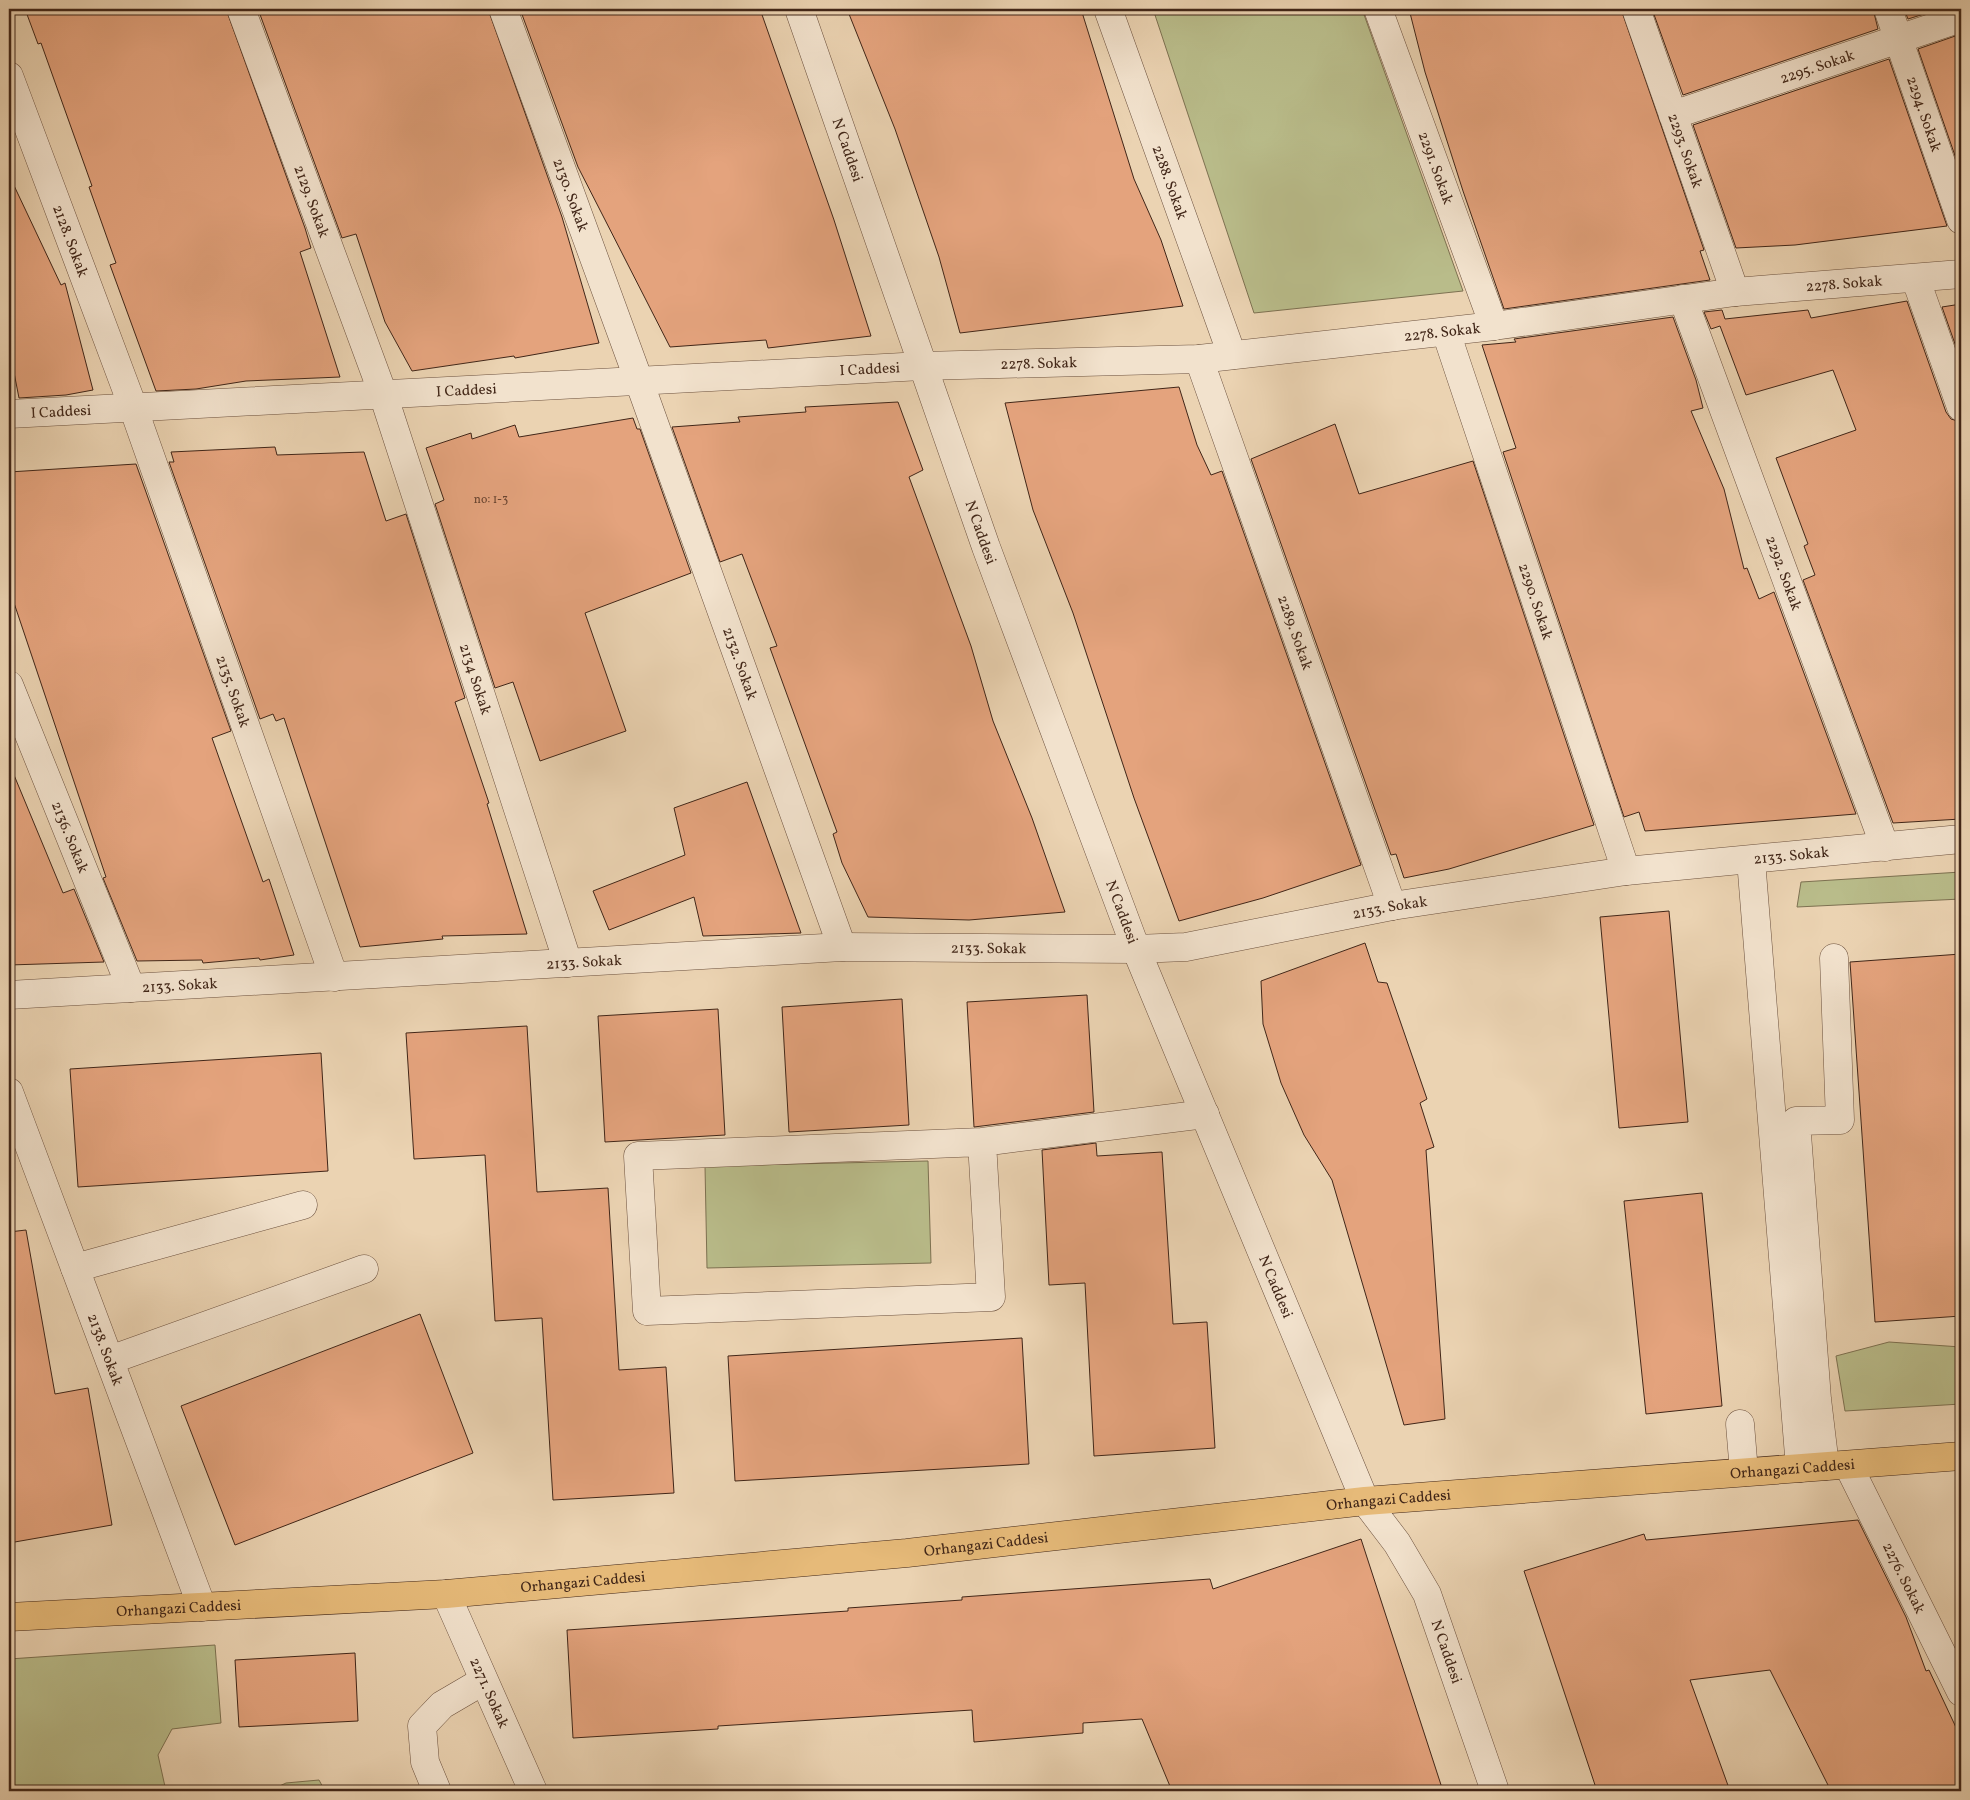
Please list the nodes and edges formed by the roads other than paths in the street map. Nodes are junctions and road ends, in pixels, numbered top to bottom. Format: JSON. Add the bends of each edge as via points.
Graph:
{"nodes":[{"id":1,"x":241,"y":9,"type":"edge"},
{"id":2,"x":503,"y":9,"type":"edge"},
{"id":3,"x":799,"y":9,"type":"edge"},
{"id":4,"x":1108,"y":9,"type":"edge"},
{"id":5,"x":1378,"y":9,"type":"edge"},
{"id":6,"x":1636,"y":9,"type":"edge"},
{"id":7,"x":1888,"y":9,"type":"edge"},
{"id":8,"x":1961,"y":18,"type":"edge"},
{"id":9,"x":1899,"y":39,"type":"junction"},
{"id":10,"x":9,"y":76,"type":"edge"},
{"id":11,"x":1673,"y":115,"type":"junction"},
{"id":12,"x":1961,"y":220,"type":"edge"},
{"id":13,"x":1961,"y":274,"type":"edge"},
{"id":14,"x":1916,"y":280,"type":"junction"},
{"id":15,"x":1735,"y":292,"type":"junction"},
{"id":16,"x":1683,"y":299,"type":"junction"},
{"id":17,"x":1494,"y":326,"type":"junction"},
{"id":18,"x":1446,"y":332,"type":"junction"},
{"id":19,"x":1232,"y":355,"type":"junction"},
{"id":20,"x":1199,"y":359,"type":"junction"},
{"id":21,"x":922,"y":366,"type":"junction"},
{"id":22,"x":639,"y":381,"type":"junction"},
{"id":23,"x":383,"y":394,"type":"junction"},
{"id":24,"x":133,"y":407,"type":"junction"},
{"id":25,"x":1961,"y":407,"type":"edge"},
{"id":26,"x":9,"y":414,"type":"edge"},
{"id":27,"x":9,"y":685,"type":"edge"},
{"id":28,"x":1961,"y":839,"type":"edge"},
{"id":29,"x":1885,"y":847,"type":"junction"},
{"id":30,"x":1751,"y":860,"type":"junction"},
{"id":31,"x":1626,"y":871,"type":"junction"},
{"id":32,"x":1392,"y":906,"type":"junction"},
{"id":33,"x":842,"y":947,"type":"junction"},
{"id":34,"x":1136,"y":949,"type":"junction"},
{"id":35,"x":1834,"y":958,"type":"dead end"},
{"id":36,"x":568,"y":963,"type":"junction"},
{"id":37,"x":334,"y":977,"type":"junction"},
{"id":38,"x":131,"y":988,"type":"junction"},
{"id":39,"x":9,"y":995,"type":"edge"},
{"id":40,"x":9,"y":1092,"type":"edge"},
{"id":41,"x":1205,"y":1114,"type":"junction"},
{"id":42,"x":982,"y":1142,"type":"junction"},
{"id":43,"x":303,"y":1205,"type":"dead end"},
{"id":44,"x":75,"y":1268,"type":"junction"},
{"id":45,"x":364,"y":1269,"type":"dead end"},
{"id":46,"x":110,"y":1360,"type":"junction"},
{"id":47,"x":1740,"y":1424,"type":"dead end"},
{"id":48,"x":1961,"y":1456,"type":"edge"},
{"id":49,"x":1824,"y":1466,"type":"junction"},
{"id":50,"x":1744,"y":1472,"type":"junction"},
{"id":51,"x":1365,"y":1501,"type":"junction"},
{"id":52,"x":446,"y":1594,"type":"junction"},
{"id":53,"x":202,"y":1608,"type":"junction"},
{"id":54,"x":9,"y":1617,"type":"edge"},
{"id":55,"x":483,"y":1681,"type":"junction"},
{"id":56,"x":1961,"y":1692,"type":"edge"},
{"id":57,"x":437,"y":1791,"type":"edge"},
{"id":58,"x":533,"y":1791,"type":"edge"},
{"id":59,"x":1494,"y":1791,"type":"edge"}],
"edges":[{"from":1,"to":23,"type":"street","name":"2129. Sokak"},
{"from":2,"to":22,"type":"street","name":"2130. Sokak"},
{"from":3,"to":21,"type":"street","name":"N Caddesi"},
{"from":4,"to":19,"type":"street","name":"2288. Sokak"},
{"from":5,"to":17,"type":"street","name":"2291. Sokak"},
{"from":6,"to":11,"type":"street","name":"2293. Sokak"},
{"from":7,"to":9,"type":"street","name":"2294. Sokak"},
{"from":8,"to":9,"type":"street","name":"2295. Sokak"},
{"from":9,"to":11,"type":"street","name":"2295. Sokak"},
{"from":9,"to":12,"type":"street","name":"2294. Sokak"},
{"from":10,"to":24,"type":"street","name":"2128. Sokak"},
{"from":11,"to":15,"type":"street","name":"2293. Sokak"},
{"from":13,"to":14,"type":"street","name":"2278. Sokak"},
{"from":14,"to":15,"type":"street","name":"2278. Sokak"},
{"from":14,"to":25,"type":"street"},
{"from":15,"to":16,"type":"street","name":"2278. Sokak"},
{"from":16,"to":17,"type":"street","name":"2278. Sokak"},
{"from":16,"to":29,"type":"street","name":"2292. Sokak"},
{"from":17,"to":18,"type":"street","name":"2278. Sokak"},
{"from":18,"to":19,"type":"street","name":"2278. Sokak"},
{"from":18,"to":31,"type":"street","name":"2290. Sokak"},
{"from":19,"to":20,"type":"street","name":"2278. Sokak"},
{"from":20,"to":21,"type":"street","name":"2278. Sokak"},
{"from":20,"to":32,"type":"street","name":"2289. Sokak"},
{"from":21,"to":22,"type":"street","name":"I Caddesi"},
{"from":21,"to":34,"type":"street","name":"N Caddesi"},
{"from":22,"to":23,"type":"street","name":"I Caddesi"},
{"from":22,"to":33,"type":"street","name":"2132. Sokak"},
{"from":23,"to":24,"type":"street","name":"I Caddesi"},
{"from":23,"to":36,"type":"street","name":"2134 Sokak"},
{"from":24,"to":26,"type":"street","name":"I Caddesi"},
{"from":24,"to":37,"type":"street","name":"2135. Sokak"},
{"from":27,"to":38,"type":"street","name":"2136. Sokak"},
{"from":28,"to":29,"type":"street","name":"2133. Sokak"},
{"from":29,"to":30,"type":"street","name":"2133. Sokak"},
{"from":30,"to":31,"type":"street","name":"2133. Sokak"},
{"from":30,"to":49,"type":"street"},
{"from":31,"to":32,"type":"street","name":"2133. Sokak"},
{"from":32,"to":34,"type":"street","name":"2133. Sokak","via":[[1186,947]]},
{"from":33,"to":34,"type":"street","name":"2133. Sokak"},
{"from":33,"to":36,"type":"street","name":"2133. Sokak"},
{"from":34,"to":41,"type":"street","name":"N Caddesi"},
{"from":35,"to":49,"type":"street","via":[[1840,1120],[1796,1121]]},
{"from":36,"to":37,"type":"street","name":"2133. Sokak"},
{"from":37,"to":38,"type":"street","name":"2133. Sokak"},
{"from":38,"to":39,"type":"street","name":"2133. Sokak"},
{"from":40,"to":44,"type":"street","name":"2138. Sokak"},
{"from":41,"to":42,"type":"street"},
{"from":41,"to":51,"type":"street","name":"N Caddesi"},
{"from":42,"to":42,"type":"street","via":[[991,1296],[647,1311],[638,1156]]},
{"from":43,"to":44,"type":"street"},
{"from":44,"to":46,"type":"street","name":"2138. Sokak"},
{"from":45,"to":46,"type":"street"},
{"from":46,"to":53,"type":"street","name":"2138. Sokak"},
{"from":47,"to":50,"type":"street"},
{"from":48,"to":49,"type":"main road","name":"Orhangazi Caddesi"},
{"from":49,"to":50,"type":"main road","name":"Orhangazi Caddesi"},
{"from":49,"to":56,"type":"street","name":"2276. Sokak"},
{"from":50,"to":51,"type":"main road","name":"Orhangazi Caddesi"},
{"from":51,"to":52,"type":"main road","name":"Orhangazi Caddesi","via":[[907,1553]]},
{"from":51,"to":59,"type":"street","name":"N Caddesi","via":[[1397,1543],[1427,1594]]},
{"from":52,"to":53,"type":"main road","name":"Orhangazi Caddesi"},
{"from":52,"to":55,"type":"street","name":"2271. Sokak"},
{"from":53,"to":54,"type":"main road","name":"Orhangazi Caddesi"},
{"from":55,"to":57,"type":"street","via":[[442,1705],[422,1726],[425,1762]]},
{"from":55,"to":58,"type":"street","name":"2271. Sokak"}]}
